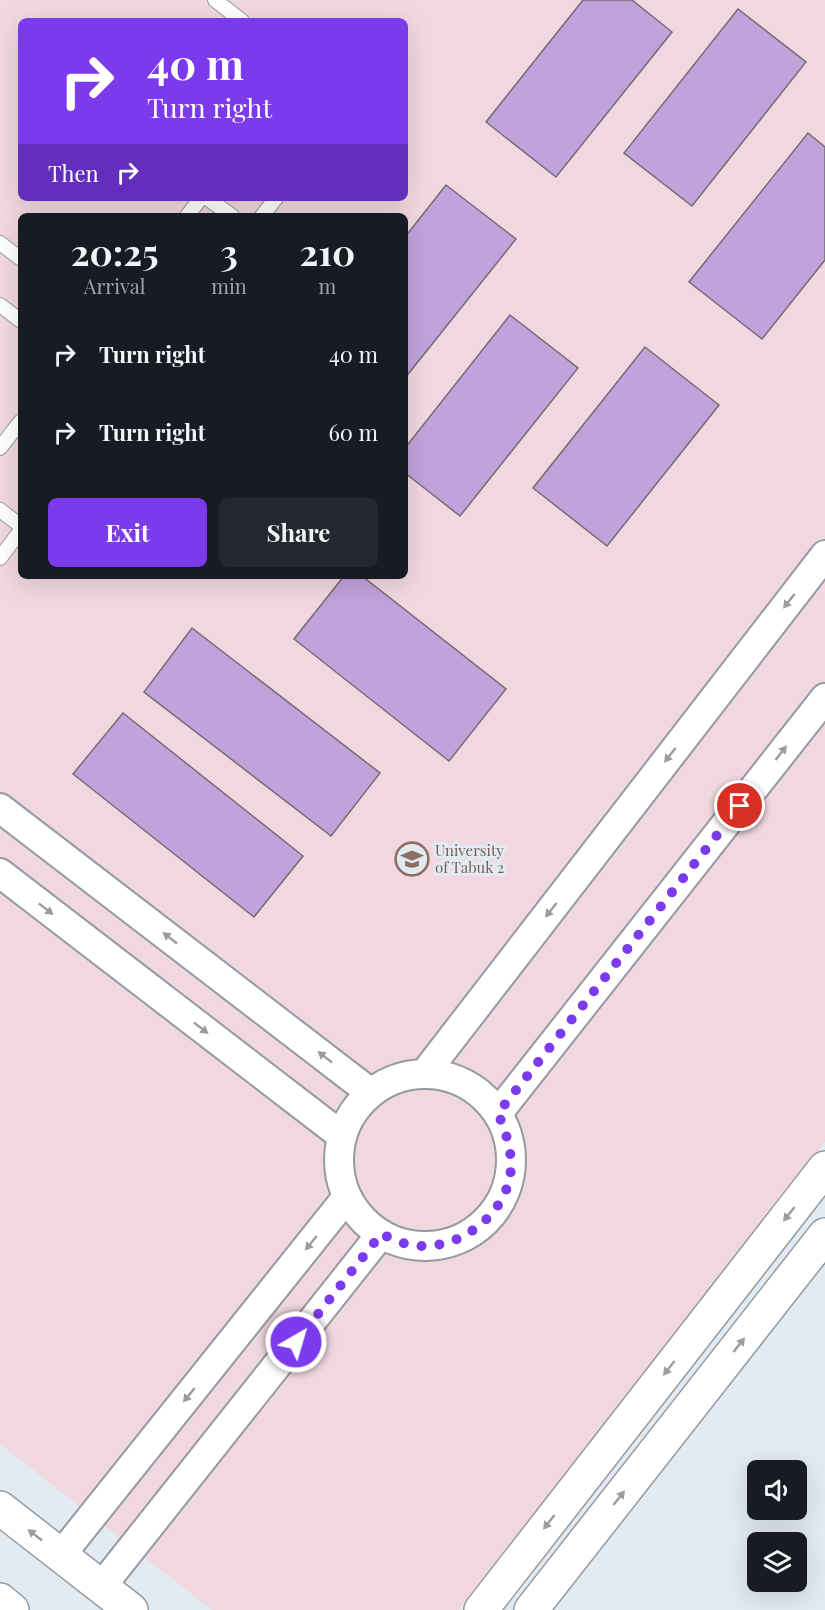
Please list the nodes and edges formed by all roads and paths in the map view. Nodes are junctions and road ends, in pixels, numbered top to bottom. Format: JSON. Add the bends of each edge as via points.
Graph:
{"nodes":[{"id":1,"x":215,"y":0,"type":"edge"},
{"id":2,"x":238,"y":18,"type":"edge"},
{"id":3,"x":199,"y":201,"type":"edge"},
{"id":4,"x":211,"y":201,"type":"edge"},
{"id":5,"x":274,"y":201,"type":"edge"},
{"id":6,"x":189,"y":213,"type":"edge"},
{"id":7,"x":228,"y":213,"type":"edge"},
{"id":8,"x":264,"y":213,"type":"edge"},
{"id":9,"x":0,"y":243,"type":"edge"},
{"id":10,"x":18,"y":257,"type":"edge"},
{"id":11,"x":0,"y":305,"type":"edge"},
{"id":12,"x":18,"y":319,"type":"edge"},
{"id":13,"x":18,"y":425,"type":"edge"},
{"id":14,"x":0,"y":448,"type":"edge"},
{"id":15,"x":0,"y":510,"type":"edge"},
{"id":16,"x":18,"y":525,"type":"edge"},
{"id":17,"x":18,"y":532,"type":"edge"},
{"id":18,"x":825,"y":555,"type":"edge"},
{"id":19,"x":0,"y":558,"type":"edge"},
{"id":20,"x":825,"y":698,"type":"edge"},
{"id":21,"x":0,"y":808,"type":"edge"},
{"id":22,"x":0,"y":873,"type":"edge"},
{"id":23,"x":424,"y":1073,"type":"junction"},
{"id":24,"x":371,"y":1093,"type":"junction"},
{"id":25,"x":498,"y":1113,"type":"junction"},
{"id":26,"x":342,"y":1136,"type":"junction"},
{"id":27,"x":825,"y":1168,"type":"edge"},
{"id":28,"x":347,"y":1197,"type":"junction"},
{"id":29,"x":381,"y":1234,"type":"junction"},
{"id":30,"x":825,"y":1235,"type":"edge"},
{"id":31,"x":0,"y":1508,"type":"edge"},
{"id":32,"x":61,"y":1555,"type":"junction"},
{"id":33,"x":101,"y":1587,"type":"junction"},
{"id":34,"x":0,"y":1600,"type":"edge"},
{"id":35,"x":12,"y":1610,"type":"edge"},
{"id":36,"x":131,"y":1610,"type":"edge"},
{"id":37,"x":481,"y":1610,"type":"edge"},
{"id":38,"x":531,"y":1610,"type":"edge"}],
"edges":[{"from":1,"to":2,"type":"lane"},
{"from":3,"to":6,"type":"lane"},
{"from":4,"to":7,"type":"lane"},
{"from":5,"to":8,"type":"lane"},
{"from":9,"to":10,"type":"lane"},
{"from":11,"to":12,"type":"lane"},
{"from":13,"to":14,"type":"lane"},
{"from":15,"to":16,"type":"lane"},
{"from":17,"to":19,"type":"lane"},
{"from":18,"to":23,"type":"street","one_way":true},
{"from":25,"to":20,"type":"street","one_way":true},
{"from":24,"to":21,"type":"street","one_way":true},
{"from":22,"to":26,"type":"street","one_way":true},
{"from":23,"to":24,"type":"street","via":[[396,1079]]},
{"from":23,"to":25,"type":"street","via":[[453,1078],[478,1092]]},
{"from":24,"to":26,"type":"street","via":[[353,1112]]},
{"from":25,"to":29,"type":"street","via":[[509,1139],[511,1168],[504,1196],[487,1219],[464,1236],[437,1245],[408,1244]]},
{"from":26,"to":28,"type":"street","via":[[340,1178]]},
{"from":27,"to":37,"type":"street","one_way":true},
{"from":28,"to":29,"type":"street","via":[[361,1218]]},
{"from":28,"to":32,"type":"street","one_way":true},
{"from":29,"to":33,"type":"street"},
{"from":38,"to":30,"type":"street","one_way":true},
{"from":32,"to":31,"type":"street","one_way":true},
{"from":32,"to":33,"type":"street"},
{"from":33,"to":36,"type":"street"},
{"from":34,"to":35,"type":"street"}]}
